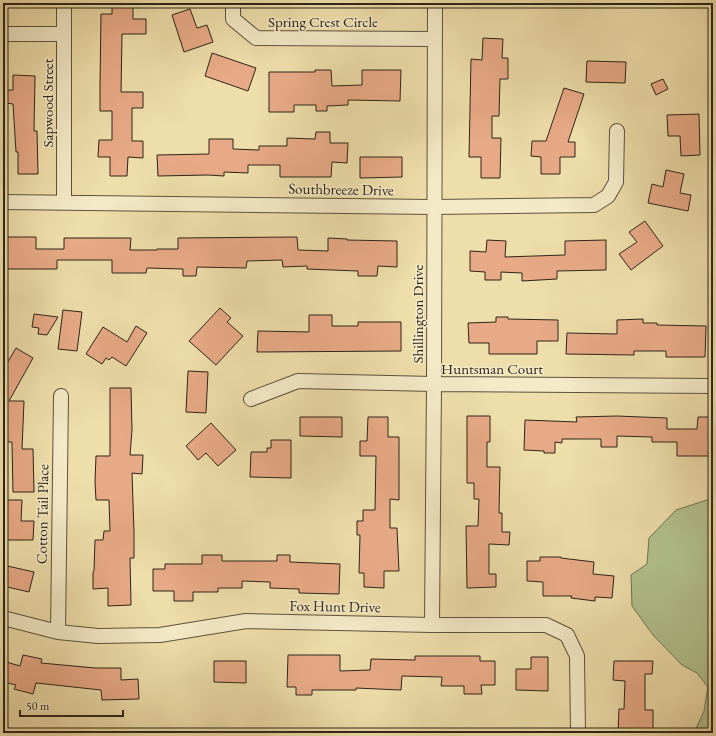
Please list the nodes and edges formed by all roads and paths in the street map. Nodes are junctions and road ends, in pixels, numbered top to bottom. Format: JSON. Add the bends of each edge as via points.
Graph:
{"nodes":[{"id":1,"x":64,"y":3,"type":"edge"},
{"id":2,"x":233,"y":3,"type":"edge"},
{"id":3,"x":435,"y":3,"type":"edge"},
{"id":4,"x":3,"y":34,"type":"edge"},
{"id":5,"x":64,"y":34,"type":"junction"},
{"id":6,"x":435,"y":39,"type":"junction"},
{"id":7,"x":617,"y":131,"type":"dead end"},
{"id":8,"x":3,"y":202,"type":"edge"},
{"id":9,"x":64,"y":202,"type":"junction"},
{"id":10,"x":434,"y":207,"type":"junction"},
{"id":11,"x":434,"y":384,"type":"junction"},
{"id":12,"x":713,"y":386,"type":"edge"},
{"id":13,"x":61,"y":396,"type":"dead end"},
{"id":14,"x":251,"y":399,"type":"dead end"},
{"id":15,"x":3,"y":618,"type":"edge"},
{"id":16,"x":432,"y":625,"type":"junction"},
{"id":17,"x":58,"y":632,"type":"junction"},
{"id":18,"x":578,"y":733,"type":"edge"}],
"edges":[{"from":1,"to":5,"type":"street","name":"Sapwood Street"},
{"from":2,"to":6,"type":"street","name":"Spring Crest Circle","via":[[233,19],[256,38]]},
{"from":3,"to":6,"type":"street","name":"Shillington Drive"},
{"from":4,"to":5,"type":"street"},
{"from":5,"to":9,"type":"street","name":"Sapwood Street"},
{"from":6,"to":10,"type":"street","name":"Shillington Drive"},
{"from":7,"to":10,"type":"street","name":"Southbreeze Drive","via":[[616,182],[608,196],[594,205]]},
{"from":8,"to":9,"type":"street","name":"Southbreeze Drive"},
{"from":9,"to":10,"type":"street","name":"Southbreeze Drive"},
{"from":10,"to":11,"type":"street","name":"Shillington Drive"},
{"from":11,"to":12,"type":"street","name":"Huntsman Court"},
{"from":11,"to":14,"type":"street","name":"Huntsman Court","via":[[298,381]]},
{"from":11,"to":16,"type":"street","name":"Shillington Drive"},
{"from":13,"to":17,"type":"street","name":"Cotton Tail Place"},
{"from":15,"to":17,"type":"street","name":"Fox Hunt Drive"},
{"from":16,"to":17,"type":"street","name":"Fox Hunt Drive","via":[[246,621],[160,635],[98,636]]},
{"from":16,"to":18,"type":"street","name":"Fox Hunt Drive","via":[[546,625],[566,634],[577,656]]}]}
